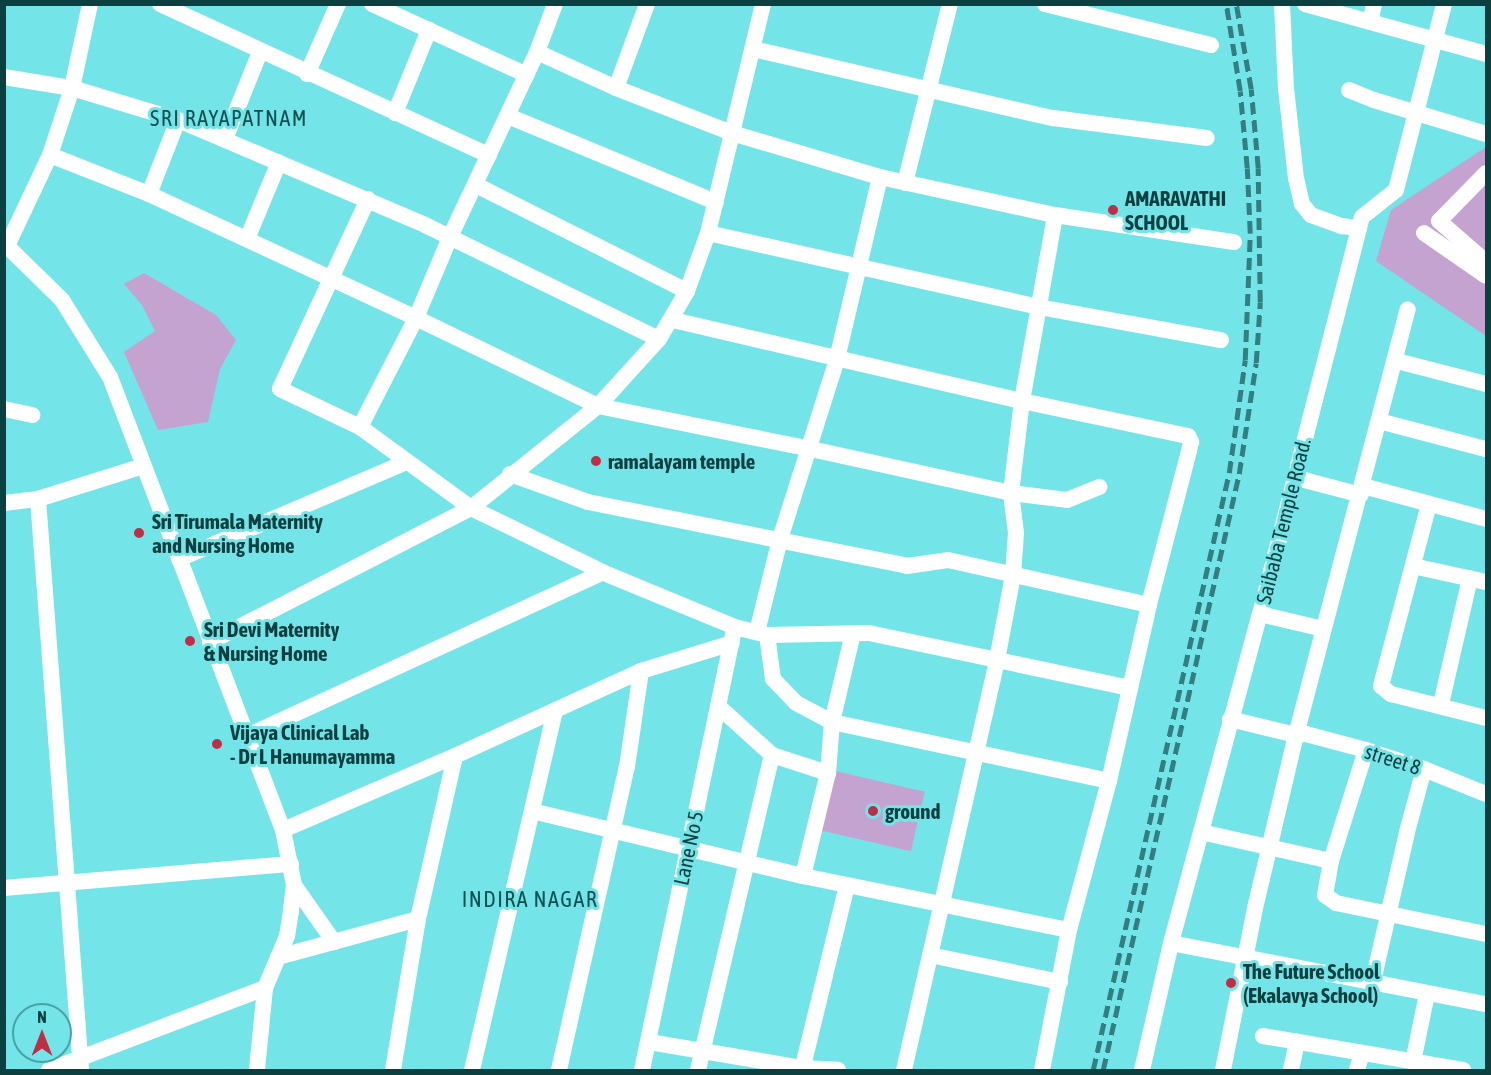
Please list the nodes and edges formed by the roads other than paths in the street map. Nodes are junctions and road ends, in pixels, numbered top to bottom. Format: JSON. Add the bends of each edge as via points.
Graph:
{"nodes":[{"id":1,"x":90,"y":4,"type":"edge"},
{"id":2,"x":160,"y":4,"type":"edge"},
{"id":3,"x":338,"y":4,"type":"edge"},
{"id":4,"x":372,"y":4,"type":"edge"},
{"id":5,"x":555,"y":4,"type":"edge"},
{"id":6,"x":648,"y":4,"type":"edge"},
{"id":7,"x":763,"y":4,"type":"edge"},
{"id":8,"x":950,"y":4,"type":"edge"},
{"id":9,"x":1045,"y":4,"type":"edge"},
{"id":10,"x":1282,"y":4,"type":"edge"},
{"id":11,"x":1305,"y":4,"type":"edge"},
{"id":12,"x":1374,"y":4,"type":"edge"},
{"id":13,"x":1444,"y":4,"type":"edge"},
{"id":14,"x":1338,"y":9,"type":"edge"},
{"id":15,"x":1370,"y":22,"type":"junction"},
{"id":16,"x":429,"y":30,"type":"junction"},
{"id":17,"x":1436,"y":39,"type":"junction"},
{"id":18,"x":1211,"y":45,"type":"dead end"},
{"id":19,"x":753,"y":49,"type":"junction"},
{"id":20,"x":260,"y":52,"type":"junction"},
{"id":21,"x":537,"y":52,"type":"junction"},
{"id":22,"x":1486,"y":54,"type":"edge"},
{"id":23,"x":307,"y":74,"type":"junction"},
{"id":24,"x":526,"y":75,"type":"junction"},
{"id":25,"x":4,"y":77,"type":"edge"},
{"id":26,"x":72,"y":88,"type":"junction"},
{"id":27,"x":616,"y":88,"type":"junction"},
{"id":28,"x":929,"y":90,"type":"junction"},
{"id":29,"x":1349,"y":90,"type":"dead end"},
{"id":30,"x":395,"y":113,"type":"junction"},
{"id":31,"x":1417,"y":113,"type":"junction"},
{"id":32,"x":507,"y":116,"type":"junction"},
{"id":33,"x":178,"y":120,"type":"junction"},
{"id":34,"x":732,"y":134,"type":"junction"},
{"id":35,"x":1486,"y":134,"type":"edge"},
{"id":36,"x":1207,"y":138,"type":"dead end"},
{"id":37,"x":225,"y":139,"type":"junction"},
{"id":38,"x":50,"y":155,"type":"junction"},
{"id":39,"x":489,"y":155,"type":"junction"},
{"id":40,"x":279,"y":162,"type":"junction"},
{"id":41,"x":1486,"y":173,"type":"edge"},
{"id":42,"x":880,"y":177,"type":"junction"},
{"id":43,"x":905,"y":183,"type":"junction"},
{"id":44,"x":476,"y":185,"type":"junction"},
{"id":45,"x":149,"y":194,"type":"junction"},
{"id":46,"x":368,"y":199,"type":"junction"},
{"id":47,"x":716,"y":202,"type":"junction"},
{"id":48,"x":1055,"y":215,"type":"junction"},
{"id":49,"x":1359,"y":228,"type":"junction"},
{"id":50,"x":708,"y":233,"type":"junction"},
{"id":51,"x":1424,"y":233,"type":"dead end"},
{"id":52,"x":450,"y":237,"type":"junction"},
{"id":53,"x":247,"y":239,"type":"junction"},
{"id":54,"x":1234,"y":242,"type":"dead end"},
{"id":55,"x":6,"y":244,"type":"edge"},
{"id":56,"x":1483,"y":266,"type":"edge"},
{"id":57,"x":860,"y":269,"type":"junction"},
{"id":58,"x":330,"y":279,"type":"junction"},
{"id":59,"x":687,"y":291,"type":"junction"},
{"id":60,"x":1039,"y":307,"type":"junction"},
{"id":61,"x":1408,"y":309,"type":"dead end"},
{"id":62,"x":416,"y":318,"type":"junction"},
{"id":63,"x":673,"y":320,"type":"junction"},
{"id":64,"x":660,"y":339,"type":"junction"},
{"id":65,"x":1221,"y":340,"type":"dead end"},
{"id":66,"x":837,"y":358,"type":"junction"},
{"id":67,"x":1397,"y":361,"type":"junction"},
{"id":68,"x":1486,"y":384,"type":"edge"},
{"id":69,"x":1022,"y":401,"type":"junction"},
{"id":70,"x":598,"y":406,"type":"junction"},
{"id":71,"x":4,"y":410,"type":"edge"},
{"id":72,"x":32,"y":415,"type":"dead end"},
{"id":73,"x":1379,"y":421,"type":"junction"},
{"id":74,"x":360,"y":428,"type":"junction"},
{"id":75,"x":1486,"y":448,"type":"edge"},
{"id":76,"x":811,"y":449,"type":"junction"},
{"id":77,"x":406,"y":462,"type":"junction"},
{"id":78,"x":143,"y":466,"type":"junction"},
{"id":79,"x":510,"y":474,"type":"junction"},
{"id":80,"x":1293,"y":477,"type":"junction"},
{"id":81,"x":1099,"y":487,"type":"dead end"},
{"id":82,"x":1362,"y":490,"type":"junction"},
{"id":83,"x":1011,"y":493,"type":"junction"},
{"id":84,"x":38,"y":499,"type":"junction"},
{"id":85,"x":4,"y":503,"type":"edge"},
{"id":86,"x":1429,"y":504,"type":"junction"},
{"id":87,"x":471,"y":508,"type":"junction"},
{"id":88,"x":1486,"y":519,"type":"edge"},
{"id":89,"x":780,"y":540,"type":"junction"},
{"id":90,"x":179,"y":559,"type":"junction"},
{"id":91,"x":1413,"y":566,"type":"junction"},
{"id":92,"x":603,"y":572,"type":"junction"},
{"id":93,"x":1013,"y":574,"type":"junction"},
{"id":94,"x":1478,"y":580,"type":"edge"},
{"id":95,"x":1149,"y":605,"type":"junction"},
{"id":96,"x":1260,"y":614,"type":"junction"},
{"id":97,"x":1323,"y":629,"type":"junction"},
{"id":98,"x":762,"y":633,"type":"junction"},
{"id":99,"x":853,"y":633,"type":"junction"},
{"id":100,"x":733,"y":635,"type":"junction"},
{"id":101,"x":210,"y":642,"type":"junction"},
{"id":102,"x":997,"y":660,"type":"junction"},
{"id":103,"x":641,"y":671,"type":"junction"},
{"id":104,"x":1130,"y":688,"type":"junction"},
{"id":105,"x":1441,"y":704,"type":"junction"},
{"id":106,"x":718,"y":706,"type":"junction"},
{"id":107,"x":555,"y":710,"type":"junction"},
{"id":108,"x":1486,"y":718,"type":"edge"},
{"id":109,"x":1230,"y":720,"type":"junction"},
{"id":110,"x":832,"y":722,"type":"junction"},
{"id":111,"x":1296,"y":735,"type":"junction"},
{"id":112,"x":247,"y":736,"type":"junction"},
{"id":113,"x":1366,"y":750,"type":"junction"},
{"id":114,"x":976,"y":752,"type":"junction"},
{"id":115,"x":455,"y":756,"type":"junction"},
{"id":116,"x":772,"y":756,"type":"junction"},
{"id":117,"x":1424,"y":769,"type":"junction"},
{"id":118,"x":828,"y":773,"type":"junction"},
{"id":119,"x":1108,"y":781,"type":"junction"},
{"id":120,"x":1486,"y":794,"type":"edge"},
{"id":121,"x":532,"y":811,"type":"junction"},
{"id":122,"x":283,"y":830,"type":"junction"},
{"id":123,"x":612,"y":831,"type":"junction"},
{"id":124,"x":1201,"y":832,"type":"junction"},
{"id":125,"x":688,"y":848,"type":"junction"},
{"id":126,"x":1269,"y":848,"type":"junction"},
{"id":127,"x":748,"y":861,"type":"junction"},
{"id":128,"x":1331,"y":861,"type":"junction"},
{"id":129,"x":291,"y":864,"type":"junction"},
{"id":130,"x":803,"y":876,"type":"junction"},
{"id":131,"x":67,"y":884,"type":"junction"},
{"id":132,"x":294,"y":885,"type":"junction"},
{"id":133,"x":847,"y":885,"type":"junction"},
{"id":134,"x":4,"y":888,"type":"edge"},
{"id":135,"x":940,"y":904,"type":"junction"},
{"id":136,"x":1387,"y":915,"type":"junction"},
{"id":137,"x":418,"y":919,"type":"junction"},
{"id":138,"x":1069,"y":930,"type":"junction"},
{"id":139,"x":1486,"y":934,"type":"edge"},
{"id":140,"x":334,"y":942,"type":"junction"},
{"id":141,"x":1171,"y":943,"type":"junction"},
{"id":142,"x":930,"y":955,"type":"junction"},
{"id":143,"x":278,"y":957,"type":"junction"},
{"id":144,"x":1244,"y":958,"type":"junction"},
{"id":145,"x":1373,"y":981,"type":"junction"},
{"id":146,"x":1060,"y":982,"type":"junction"},
{"id":147,"x":265,"y":988,"type":"junction"},
{"id":148,"x":1427,"y":994,"type":"junction"},
{"id":149,"x":1486,"y":1004,"type":"edge"},
{"id":150,"x":1263,"y":1036,"type":"dead end"},
{"id":151,"x":649,"y":1042,"type":"junction"},
{"id":152,"x":1297,"y":1042,"type":"junction"},
{"id":153,"x":703,"y":1051,"type":"junction"},
{"id":154,"x":1362,"y":1053,"type":"junction"},
{"id":155,"x":1413,"y":1062,"type":"junction"},
{"id":156,"x":81,"y":1065,"type":"edge"},
{"id":157,"x":803,"y":1069,"type":"edge"},
{"id":158,"x":50,"y":1071,"type":"edge"},
{"id":159,"x":257,"y":1071,"type":"edge"},
{"id":160,"x":393,"y":1071,"type":"edge"},
{"id":161,"x":472,"y":1071,"type":"edge"},
{"id":162,"x":560,"y":1071,"type":"edge"},
{"id":163,"x":642,"y":1071,"type":"edge"},
{"id":164,"x":698,"y":1071,"type":"edge"},
{"id":165,"x":838,"y":1071,"type":"edge"},
{"id":166,"x":904,"y":1071,"type":"edge"},
{"id":167,"x":1042,"y":1071,"type":"edge"},
{"id":168,"x":1142,"y":1071,"type":"edge"},
{"id":169,"x":1223,"y":1071,"type":"edge"},
{"id":170,"x":1291,"y":1071,"type":"edge"},
{"id":171,"x":1357,"y":1071,"type":"edge"},
{"id":172,"x":1463,"y":1071,"type":"edge"}],
"edges":[{"from":1,"to":26,"type":"street"},
{"from":2,"to":20,"type":"street"},
{"from":3,"to":23,"type":"street"},
{"from":4,"to":16,"type":"street"},
{"from":5,"to":21,"type":"street"},
{"from":6,"to":27,"type":"street"},
{"from":7,"to":19,"type":"street"},
{"from":8,"to":28,"type":"street"},
{"from":9,"to":18,"type":"street"},
{"from":10,"to":49,"type":"street","via":[[1286,88],[1302,204],[1311,215]]},
{"from":11,"to":14,"type":"street"},
{"from":12,"to":15,"type":"street"},
{"from":13,"to":17,"type":"street","name":"Saibaba Temple Road."},
{"from":14,"to":15,"type":"street"},
{"from":15,"to":17,"type":"street"},
{"from":16,"to":24,"type":"street"},
{"from":16,"to":30,"type":"street"},
{"from":17,"to":22,"type":"street"},
{"from":17,"to":31,"type":"street","name":"Saibaba Temple Road."},
{"from":19,"to":28,"type":"street"},
{"from":19,"to":34,"type":"street"},
{"from":20,"to":23,"type":"street"},
{"from":20,"to":37,"type":"street"},
{"from":21,"to":24,"type":"street"},
{"from":21,"to":27,"type":"street"},
{"from":23,"to":30,"type":"street"},
{"from":24,"to":32,"type":"street"},
{"from":25,"to":26,"type":"street"},
{"from":26,"to":33,"type":"street"},
{"from":26,"to":38,"type":"street"},
{"from":27,"to":34,"type":"street"},
{"from":28,"to":36,"type":"street","via":[[1053,118]]},
{"from":28,"to":43,"type":"street"},
{"from":29,"to":31,"type":"street"},
{"from":30,"to":39,"type":"street"},
{"from":31,"to":35,"type":"street"},
{"from":31,"to":49,"type":"street","name":"Saibaba Temple Road.","via":[[1396,190],[1362,217]]},
{"from":32,"to":39,"type":"street"},
{"from":32,"to":47,"type":"street"},
{"from":33,"to":37,"type":"street"},
{"from":33,"to":45,"type":"street"},
{"from":34,"to":42,"type":"street"},
{"from":34,"to":47,"type":"street"},
{"from":37,"to":40,"type":"street"},
{"from":38,"to":45,"type":"street"},
{"from":38,"to":55,"type":"street"},
{"from":39,"to":44,"type":"street"},
{"from":40,"to":46,"type":"street"},
{"from":40,"to":53,"type":"street"},
{"from":41,"to":56,"type":"street","via":[[1439,221]]},
{"from":42,"to":43,"type":"street"},
{"from":42,"to":57,"type":"street"},
{"from":43,"to":48,"type":"street"},
{"from":44,"to":52,"type":"street"},
{"from":44,"to":59,"type":"street"},
{"from":45,"to":53,"type":"street"},
{"from":46,"to":52,"type":"street"},
{"from":46,"to":58,"type":"street"},
{"from":47,"to":50,"type":"street"},
{"from":48,"to":54,"type":"street"},
{"from":48,"to":60,"type":"street"},
{"from":49,"to":80,"type":"street","name":"Saibaba Temple Road."},
{"from":50,"to":57,"type":"street"},
{"from":50,"to":59,"type":"street"},
{"from":51,"to":56,"type":"street"},
{"from":52,"to":62,"type":"street"},
{"from":52,"to":64,"type":"street"},
{"from":53,"to":58,"type":"street"},
{"from":55,"to":78,"type":"street","via":[[62,300],[110,377]]},
{"from":57,"to":60,"type":"street"},
{"from":57,"to":66,"type":"street"},
{"from":58,"to":62,"type":"street"},
{"from":58,"to":74,"type":"street","via":[[280,389]]},
{"from":59,"to":63,"type":"street"},
{"from":60,"to":65,"type":"street"},
{"from":60,"to":69,"type":"street"},
{"from":61,"to":67,"type":"street"},
{"from":62,"to":70,"type":"street"},
{"from":62,"to":74,"type":"street"},
{"from":63,"to":64,"type":"street"},
{"from":63,"to":66,"type":"street"},
{"from":64,"to":70,"type":"street"},
{"from":66,"to":69,"type":"street"},
{"from":66,"to":76,"type":"street"},
{"from":67,"to":68,"type":"street"},
{"from":67,"to":73,"type":"street"},
{"from":69,"to":83,"type":"street"},
{"from":69,"to":95,"type":"street","via":[[1188,436],[1189,451]]},
{"from":70,"to":76,"type":"street"},
{"from":70,"to":79,"type":"street"},
{"from":71,"to":72,"type":"street"},
{"from":73,"to":75,"type":"street"},
{"from":73,"to":82,"type":"street"},
{"from":74,"to":77,"type":"street"},
{"from":76,"to":83,"type":"street"},
{"from":76,"to":89,"type":"street"},
{"from":77,"to":87,"type":"street"},
{"from":77,"to":90,"type":"street"},
{"from":78,"to":84,"type":"street"},
{"from":78,"to":90,"type":"street"},
{"from":79,"to":87,"type":"street"},
{"from":79,"to":89,"type":"street","via":[[588,502]]},
{"from":80,"to":82,"type":"street"},
{"from":80,"to":96,"type":"street","name":"Saibaba Temple Road."},
{"from":81,"to":83,"type":"street","via":[[1067,500]]},
{"from":82,"to":86,"type":"street"},
{"from":82,"to":97,"type":"street"},
{"from":83,"to":93,"type":"street","via":[[1016,533]]},
{"from":84,"to":85,"type":"street"},
{"from":84,"to":131,"type":"street"},
{"from":86,"to":88,"type":"street"},
{"from":86,"to":91,"type":"street"},
{"from":87,"to":92,"type":"street"},
{"from":87,"to":101,"type":"street"},
{"from":89,"to":93,"type":"street","via":[[907,566],[948,560]]},
{"from":89,"to":98,"type":"street"},
{"from":90,"to":101,"type":"street"},
{"from":91,"to":94,"type":"street"},
{"from":91,"to":105,"type":"street","via":[[1381,686],[1391,693]]},
{"from":92,"to":100,"type":"street"},
{"from":92,"to":112,"type":"street"},
{"from":93,"to":95,"type":"street"},
{"from":93,"to":102,"type":"street"},
{"from":94,"to":105,"type":"street"},
{"from":95,"to":104,"type":"street"},
{"from":96,"to":97,"type":"street"},
{"from":96,"to":109,"type":"street","name":"Saibaba Temple Road."},
{"from":97,"to":111,"type":"street"},
{"from":98,"to":99,"type":"street"},
{"from":98,"to":100,"type":"street"},
{"from":98,"to":110,"type":"street","via":[[773,679],[796,703]]},
{"from":99,"to":102,"type":"street"},
{"from":99,"to":110,"type":"street"},
{"from":100,"to":103,"type":"street"},
{"from":100,"to":106,"type":"street","name":"Lane No 5"},
{"from":101,"to":112,"type":"street"},
{"from":102,"to":104,"type":"street"},
{"from":102,"to":114,"type":"street"},
{"from":103,"to":107,"type":"street"},
{"from":103,"to":123,"type":"street","via":[[627,767]]},
{"from":104,"to":119,"type":"street"},
{"from":105,"to":108,"type":"street"},
{"from":106,"to":116,"type":"street"},
{"from":106,"to":125,"type":"street","name":"Lane No 5"},
{"from":107,"to":115,"type":"street"},
{"from":107,"to":121,"type":"street"},
{"from":109,"to":111,"type":"street","name":"street 8"},
{"from":109,"to":124,"type":"street","name":"Saibaba Temple Road."},
{"from":110,"to":114,"type":"street"},
{"from":110,"to":118,"type":"street"},
{"from":111,"to":113,"type":"street","name":"street 8","via":[[1306,734]]},
{"from":111,"to":126,"type":"street"},
{"from":112,"to":122,"type":"street"},
{"from":113,"to":117,"type":"street","name":"street 8"},
{"from":113,"to":128,"type":"street"},
{"from":114,"to":119,"type":"street"},
{"from":114,"to":135,"type":"street"},
{"from":115,"to":122,"type":"street"},
{"from":115,"to":137,"type":"street"},
{"from":116,"to":118,"type":"street"},
{"from":116,"to":127,"type":"street"},
{"from":117,"to":120,"type":"street","name":"street 8"},
{"from":117,"to":136,"type":"street"},
{"from":118,"to":130,"type":"street"},
{"from":119,"to":138,"type":"street"},
{"from":121,"to":123,"type":"street"},
{"from":121,"to":161,"type":"street"},
{"from":122,"to":129,"type":"street"},
{"from":123,"to":125,"type":"street"},
{"from":123,"to":162,"type":"street"},
{"from":124,"to":126,"type":"street"},
{"from":124,"to":141,"type":"street","name":"Saibaba Temple Road."},
{"from":125,"to":127,"type":"street"},
{"from":125,"to":151,"type":"street","name":"Lane No 5"},
{"from":126,"to":128,"type":"street"},
{"from":126,"to":144,"type":"street"},
{"from":127,"to":130,"type":"street"},
{"from":127,"to":153,"type":"street"},
{"from":128,"to":136,"type":"street","via":[[1325,895],[1328,899]]},
{"from":129,"to":131,"type":"street"},
{"from":129,"to":132,"type":"street"},
{"from":130,"to":133,"type":"street"},
{"from":131,"to":134,"type":"street"},
{"from":131,"to":156,"type":"street"},
{"from":132,"to":140,"type":"street"},
{"from":132,"to":143,"type":"street","via":[[287,936]]},
{"from":133,"to":135,"type":"street"},
{"from":133,"to":157,"type":"street"},
{"from":135,"to":138,"type":"street"},
{"from":135,"to":142,"type":"street"},
{"from":136,"to":139,"type":"street"},
{"from":136,"to":145,"type":"street"},
{"from":137,"to":140,"type":"street"},
{"from":137,"to":160,"type":"street"},
{"from":138,"to":146,"type":"street"},
{"from":140,"to":143,"type":"street"},
{"from":141,"to":144,"type":"street"},
{"from":141,"to":168,"type":"street","name":"Saibaba Temple Road."},
{"from":142,"to":146,"type":"street"},
{"from":142,"to":166,"type":"street"},
{"from":143,"to":147,"type":"street"},
{"from":144,"to":145,"type":"street"},
{"from":144,"to":169,"type":"street"},
{"from":145,"to":148,"type":"street"},
{"from":146,"to":167,"type":"street"},
{"from":147,"to":156,"type":"street"},
{"from":147,"to":159,"type":"street"},
{"from":148,"to":149,"type":"street"},
{"from":148,"to":155,"type":"street"},
{"from":150,"to":152,"type":"street"},
{"from":151,"to":153,"type":"street"},
{"from":151,"to":163,"type":"street","name":"Lane No 5"},
{"from":152,"to":154,"type":"street"},
{"from":152,"to":170,"type":"street"},
{"from":153,"to":157,"type":"street"},
{"from":153,"to":164,"type":"street"},
{"from":154,"to":155,"type":"street"},
{"from":154,"to":171,"type":"street"},
{"from":155,"to":172,"type":"street"},
{"from":156,"to":158,"type":"street"},
{"from":157,"to":165,"type":"street"}]}
